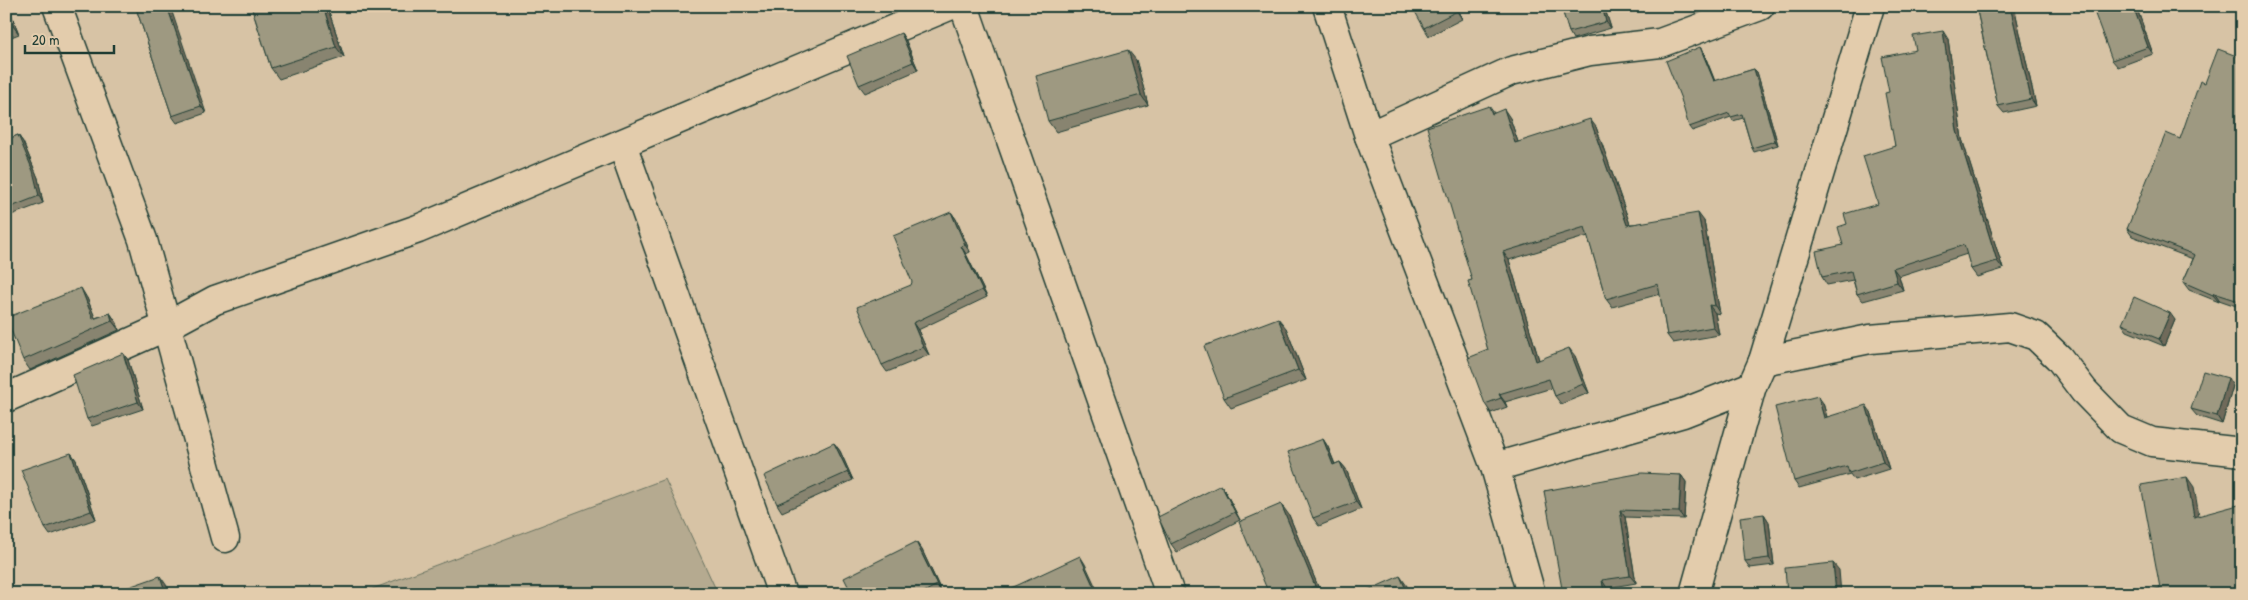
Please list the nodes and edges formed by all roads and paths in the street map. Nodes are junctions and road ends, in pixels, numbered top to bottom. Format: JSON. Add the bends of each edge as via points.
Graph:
{"nodes":[{"id":1,"x":57,"y":6,"type":"edge"},
{"id":2,"x":949,"y":6,"type":"edge"},
{"id":3,"x":964,"y":6,"type":"edge"},
{"id":4,"x":1327,"y":6,"type":"edge"},
{"id":5,"x":1760,"y":6,"type":"edge"},
{"id":6,"x":1870,"y":6,"type":"edge"},
{"id":7,"x":1369,"y":136,"type":"junction"},
{"id":8,"x":622,"y":144,"type":"junction"},
{"id":9,"x":167,"y":326,"type":"junction"},
{"id":10,"x":1763,"y":361,"type":"junction"},
{"id":11,"x":1752,"y":386,"type":"junction"},
{"id":12,"x":6,"y":398,"type":"edge"},
{"id":13,"x":2242,"y":452,"type":"edge"},
{"id":14,"x":1495,"y":467,"type":"junction"},
{"id":15,"x":225,"y":538,"type":"dead end"},
{"id":16,"x":782,"y":594,"type":"edge"},
{"id":17,"x":1170,"y":594,"type":"edge"},
{"id":18,"x":1531,"y":594,"type":"edge"},
{"id":19,"x":1694,"y":594,"type":"edge"}],
"edges":[{"from":1,"to":9,"type":"street","via":[[143,240]]},
{"from":2,"to":8,"type":"street"},
{"from":3,"to":17,"type":"street"},
{"from":4,"to":7,"type":"street"},
{"from":5,"to":7,"type":"street","via":[[1660,43],[1590,50],[1511,71]]},
{"from":6,"to":10,"type":"street"},
{"from":7,"to":14,"type":"street"},
{"from":8,"to":9,"type":"street","via":[[418,229],[215,300]]},
{"from":8,"to":16,"type":"street"},
{"from":9,"to":12,"type":"street"},
{"from":9,"to":15,"type":"street"},
{"from":10,"to":11,"type":"street"},
{"from":10,"to":13,"type":"street","via":[[1870,339],[2010,327],[2036,336],[2121,429],[2152,442]]},
{"from":11,"to":14,"type":"street","via":[[1683,413]]},
{"from":11,"to":19,"type":"street"},
{"from":14,"to":18,"type":"street"}]}
